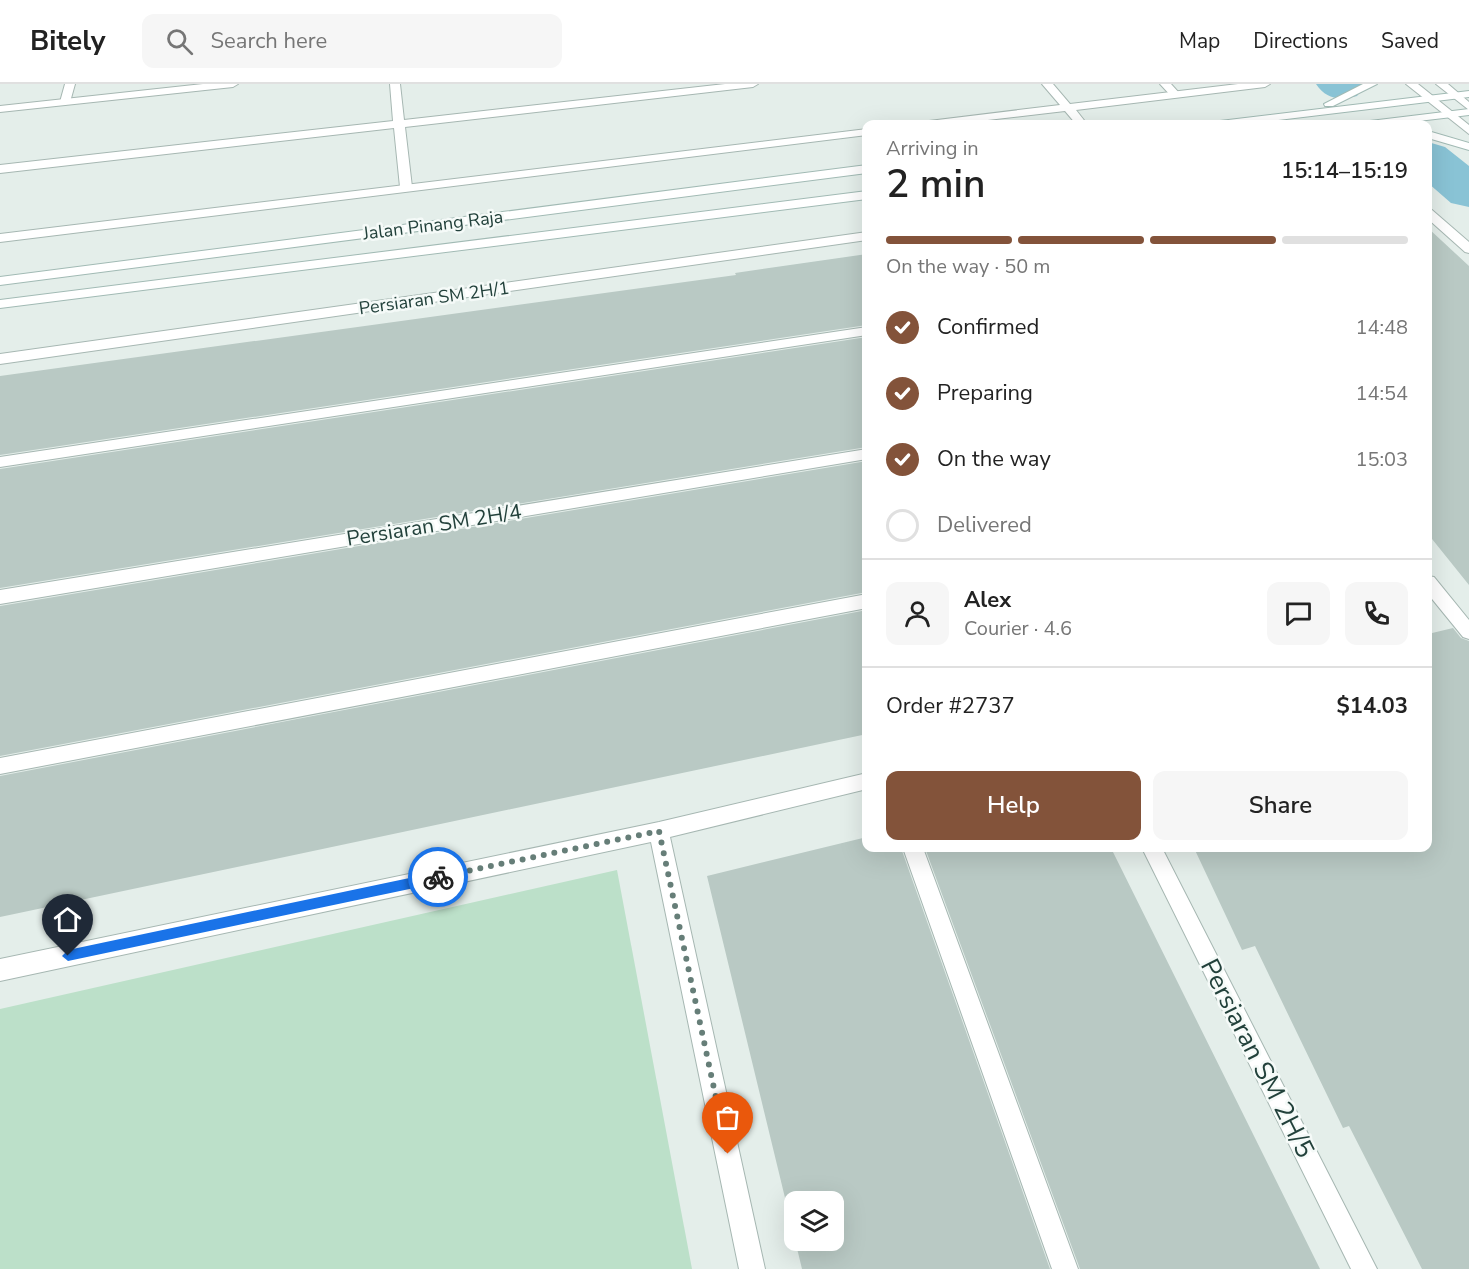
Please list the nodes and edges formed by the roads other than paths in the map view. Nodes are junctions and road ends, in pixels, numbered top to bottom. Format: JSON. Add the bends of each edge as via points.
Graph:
{"nodes":[{"id":1,"x":70,"y":84,"type":"edge"},
{"id":2,"x":234,"y":84,"type":"edge"},
{"id":3,"x":395,"y":84,"type":"edge"},
{"id":4,"x":753,"y":84,"type":"edge"},
{"id":5,"x":1047,"y":84,"type":"edge"},
{"id":6,"x":1165,"y":84,"type":"edge"},
{"id":7,"x":1265,"y":84,"type":"edge"},
{"id":8,"x":1372,"y":84,"type":"edge"},
{"id":9,"x":1411,"y":84,"type":"edge"},
{"id":10,"x":1441,"y":84,"type":"edge"},
{"id":11,"x":184,"y":87,"type":"edge"},
{"id":12,"x":1469,"y":94,"type":"edge"},
{"id":13,"x":1176,"y":95,"type":"junction"},
{"id":14,"x":1455,"y":96,"type":"junction"},
{"id":15,"x":1430,"y":98,"type":"junction"},
{"id":16,"x":65,"y":102,"type":"junction"},
{"id":17,"x":1469,"y":107,"type":"edge"},
{"id":18,"x":1068,"y":108,"type":"junction"},
{"id":19,"x":0,"y":109,"type":"edge"},
{"id":20,"x":1469,"y":112,"type":"edge"},
{"id":21,"x":1305,"y":114,"type":"junction"},
{"id":22,"x":1449,"y":115,"type":"junction"},
{"id":23,"x":964,"y":120,"type":"edge"},
{"id":24,"x":1078,"y":120,"type":"edge"},
{"id":25,"x":1254,"y":120,"type":"edge"},
{"id":26,"x":1405,"y":120,"type":"edge"},
{"id":27,"x":399,"y":123,"type":"junction"},
{"id":28,"x":1469,"y":131,"type":"edge"},
{"id":29,"x":862,"y":133,"type":"edge"},
{"id":30,"x":1432,"y":135,"type":"edge"},
{"id":31,"x":1469,"y":147,"type":"edge"},
{"id":32,"x":0,"y":169,"type":"edge"},
{"id":33,"x":862,"y":170,"type":"edge"},
{"id":34,"x":406,"y":187,"type":"junction"},
{"id":35,"x":862,"y":196,"type":"edge"},
{"id":36,"x":1432,"y":217,"type":"edge"},
{"id":37,"x":862,"y":237,"type":"edge"},
{"id":38,"x":0,"y":238,"type":"edge"},
{"id":39,"x":1469,"y":249,"type":"edge"},
{"id":40,"x":0,"y":281,"type":"edge"},
{"id":41,"x":0,"y":304,"type":"edge"},
{"id":42,"x":862,"y":332,"type":"edge"},
{"id":43,"x":0,"y":359,"type":"edge"},
{"id":44,"x":862,"y":455,"type":"edge"},
{"id":45,"x":0,"y":462,"type":"edge"},
{"id":46,"x":1432,"y":587,"type":"edge"},
{"id":47,"x":0,"y":597,"type":"edge"},
{"id":48,"x":862,"y":602,"type":"edge"},
{"id":49,"x":1469,"y":632,"type":"edge"},
{"id":50,"x":0,"y":766,"type":"edge"},
{"id":51,"x":862,"y":782,"type":"edge"},
{"id":52,"x":659,"y":831,"type":"junction"},
{"id":53,"x":914,"y":852,"type":"edge"},
{"id":54,"x":1154,"y":852,"type":"edge"},
{"id":55,"x":0,"y":970,"type":"edge"},
{"id":56,"x":752,"y":1269,"type":"edge"},
{"id":57,"x":1065,"y":1269,"type":"edge"},
{"id":58,"x":1364,"y":1269,"type":"edge"}],
"edges":[{"from":1,"to":16,"type":"street"},
{"from":2,"to":11,"type":"street"},
{"from":3,"to":27,"type":"street"},
{"from":4,"to":27,"type":"street"},
{"from":5,"to":18,"type":"street"},
{"from":6,"to":13,"type":"street"},
{"from":7,"to":13,"type":"street"},
{"from":8,"to":21,"type":"street"},
{"from":9,"to":15,"type":"street"},
{"from":10,"to":14,"type":"street"},
{"from":11,"to":16,"type":"street"},
{"from":12,"to":14,"type":"street"},
{"from":13,"to":18,"type":"street"},
{"from":14,"to":15,"type":"street"},
{"from":14,"to":17,"type":"street"},
{"from":15,"to":21,"type":"street"},
{"from":15,"to":22,"type":"street"},
{"from":16,"to":19,"type":"street"},
{"from":18,"to":23,"type":"street"},
{"from":18,"to":24,"type":"street"},
{"from":20,"to":22,"type":"street"},
{"from":21,"to":25,"type":"street"},
{"from":22,"to":26,"type":"street"},
{"from":22,"to":28,"type":"street"},
{"from":27,"to":32,"type":"street"},
{"from":27,"to":34,"type":"street"},
{"from":29,"to":34,"type":"street"},
{"from":30,"to":31,"type":"street"},
{"from":33,"to":40,"type":"street","name":"Jalan Pinang Raja"},
{"from":34,"to":38,"type":"street"},
{"from":35,"to":41,"type":"street"},
{"from":36,"to":39,"type":"street"},
{"from":37,"to":43,"type":"street","name":"Persiaran SM 2H/1"},
{"from":42,"to":45,"type":"street"},
{"from":44,"to":47,"type":"street","name":"Persiaran SM 2H/4"},
{"from":46,"to":49,"type":"street"},
{"from":48,"to":50,"type":"street"},
{"from":51,"to":52,"type":"street"},
{"from":52,"to":55,"type":"street"},
{"from":52,"to":56,"type":"street"},
{"from":53,"to":57,"type":"street"},
{"from":54,"to":58,"type":"street","name":"Persiaran SM 2H/5"}]}
